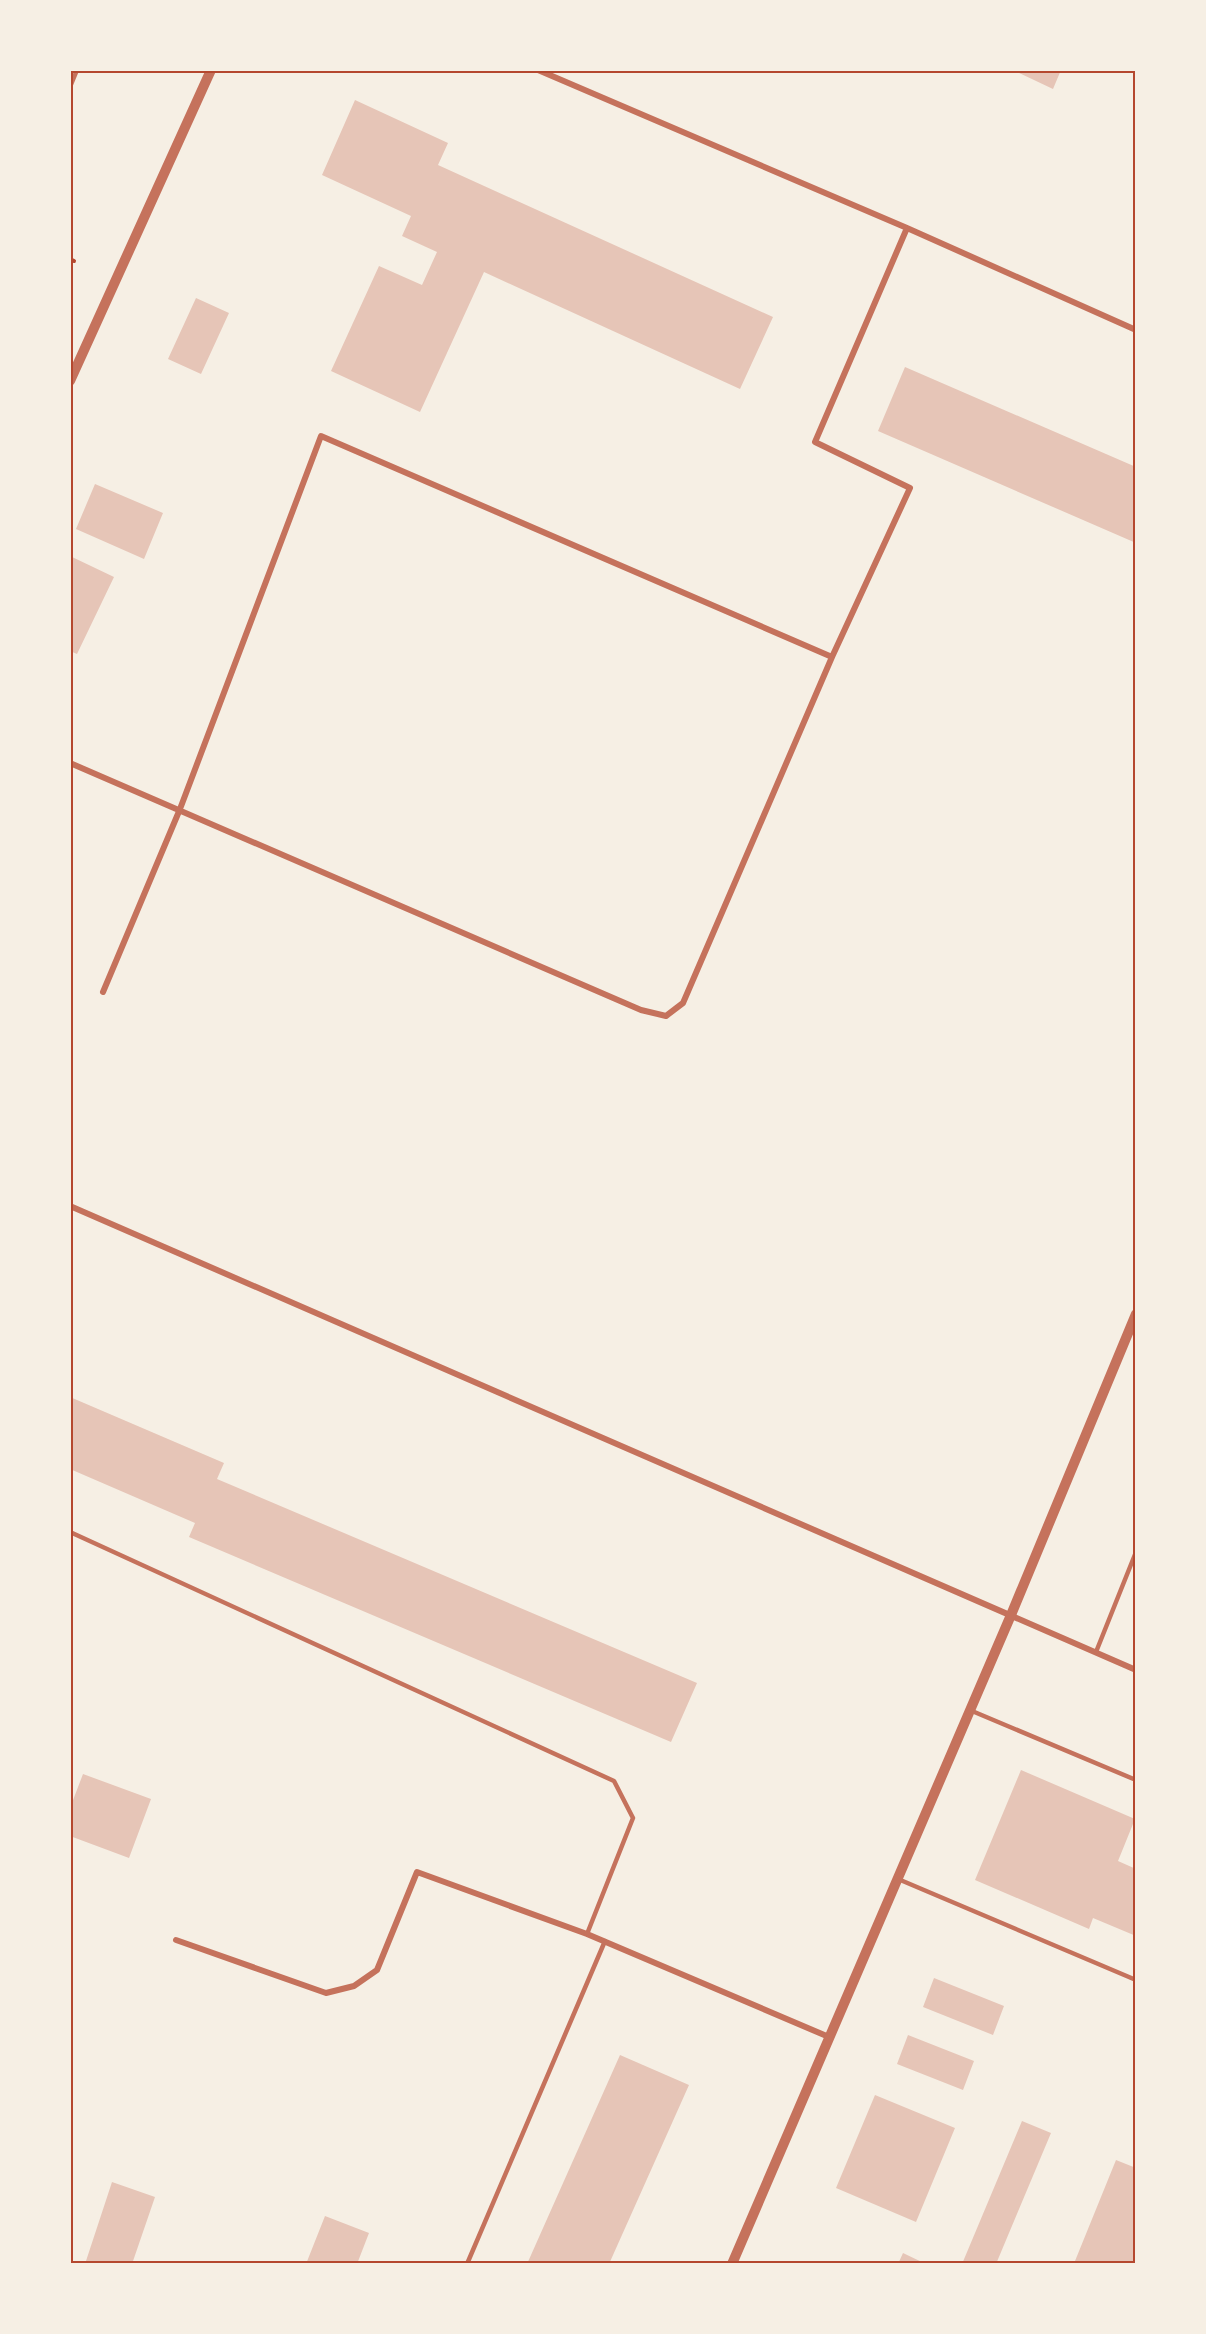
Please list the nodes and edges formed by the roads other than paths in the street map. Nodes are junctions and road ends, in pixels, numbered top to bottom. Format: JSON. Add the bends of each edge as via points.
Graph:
{"nodes":[{"id":1,"x":78,"y":70,"type":"edge"},
{"id":2,"x":211,"y":70,"type":"edge"},
{"id":3,"x":538,"y":70,"type":"edge"},
{"id":4,"x":70,"y":87,"type":"edge"},
{"id":5,"x":907,"y":228,"type":"junction"},
{"id":6,"x":1136,"y":330,"type":"edge"},
{"id":7,"x":70,"y":381,"type":"edge"},
{"id":8,"x":832,"y":657,"type":"junction"},
{"id":9,"x":70,"y":763,"type":"edge"},
{"id":10,"x":180,"y":809,"type":"junction"},
{"id":11,"x":103,"y":992,"type":"dead end"},
{"id":12,"x":70,"y":1206,"type":"edge"},
{"id":13,"x":1136,"y":1314,"type":"edge"},
{"id":14,"x":70,"y":1532,"type":"edge"},
{"id":15,"x":1136,"y":1552,"type":"edge"},
{"id":16,"x":1011,"y":1615,"type":"junction"},
{"id":17,"x":1096,"y":1652,"type":"junction"},
{"id":18,"x":1136,"y":1670,"type":"edge"},
{"id":19,"x":969,"y":1710,"type":"junction"},
{"id":20,"x":1136,"y":1780,"type":"edge"},
{"id":21,"x":897,"y":1878,"type":"junction"},
{"id":22,"x":587,"y":1934,"type":"junction"},
{"id":23,"x":176,"y":1940,"type":"dead end"},
{"id":24,"x":605,"y":1941,"type":"junction"},
{"id":25,"x":1136,"y":1980,"type":"edge"},
{"id":26,"x":829,"y":2037,"type":"junction"},
{"id":27,"x":467,"y":2264,"type":"edge"},
{"id":28,"x":732,"y":2264,"type":"edge"}],
"edges":[{"from":1,"to":4,"type":"lane"},
{"from":2,"to":7,"type":"street"},
{"from":3,"to":5,"type":"street"},
{"from":5,"to":6,"type":"street"},
{"from":5,"to":8,"type":"street","via":[[815,442],[910,488]]},
{"from":8,"to":10,"type":"street","via":[[682,1003],[666,1016],[641,1010]]},
{"from":8,"to":10,"type":"street","via":[[321,436]]},
{"from":9,"to":10,"type":"street"},
{"from":10,"to":11,"type":"street"},
{"from":12,"to":16,"type":"street"},
{"from":13,"to":16,"type":"street"},
{"from":14,"to":22,"type":"lane","via":[[614,1780],[633,1818]]},
{"from":15,"to":17,"type":"lane"},
{"from":16,"to":17,"type":"street"},
{"from":16,"to":19,"type":"street"},
{"from":17,"to":18,"type":"street"},
{"from":19,"to":20,"type":"lane"},
{"from":19,"to":21,"type":"street"},
{"from":21,"to":25,"type":"lane"},
{"from":21,"to":26,"type":"street"},
{"from":22,"to":23,"type":"street","via":[[417,1872],[377,1970],[354,1986],[326,1992]]},
{"from":22,"to":24,"type":"street"},
{"from":24,"to":26,"type":"street"},
{"from":24,"to":27,"type":"lane"},
{"from":26,"to":28,"type":"street"}]}
